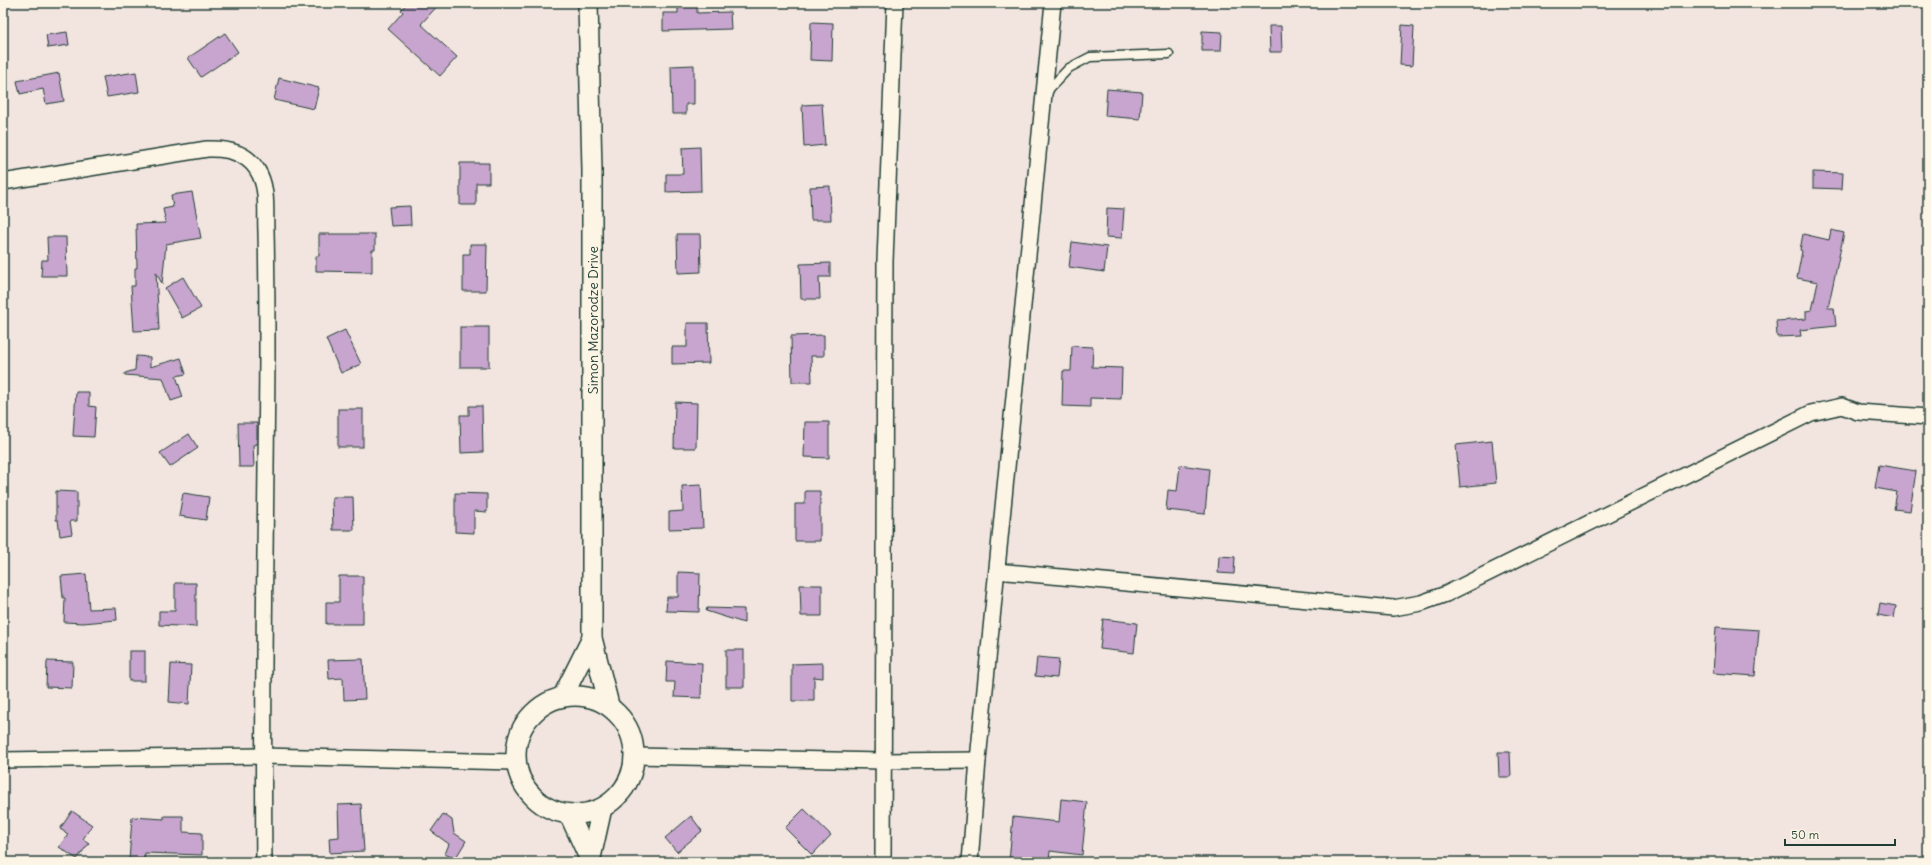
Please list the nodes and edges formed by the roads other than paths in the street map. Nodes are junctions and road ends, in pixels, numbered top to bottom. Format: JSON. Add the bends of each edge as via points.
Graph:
{"nodes":[{"id":1,"x":588,"y":3,"type":"edge"},
{"id":2,"x":895,"y":3,"type":"edge"},
{"id":3,"x":1053,"y":3,"type":"edge"},
{"id":4,"x":1169,"y":54,"type":"dead end"},
{"id":5,"x":1044,"y":103,"type":"junction"},
{"id":6,"x":3,"y":182,"type":"edge"},
{"id":7,"x":1928,"y":417,"type":"edge"},
{"id":8,"x":997,"y":571,"type":"junction"},
{"id":9,"x":592,"y":638,"type":"junction"},
{"id":10,"x":563,"y":696,"type":"junction"},
{"id":11,"x":609,"y":705,"type":"junction"},
{"id":12,"x":262,"y":756,"type":"junction"},
{"id":13,"x":635,"y":756,"type":"junction"},
{"id":14,"x":3,"y":760,"type":"edge"},
{"id":15,"x":978,"y":760,"type":"junction"},
{"id":16,"x":882,"y":761,"type":"junction"},
{"id":17,"x":516,"y":762,"type":"junction"},
{"id":18,"x":602,"y":808,"type":"junction"},
{"id":19,"x":569,"y":814,"type":"junction"},
{"id":20,"x":590,"y":861,"type":"edge"},
{"id":21,"x":264,"y":862,"type":"edge"},
{"id":22,"x":883,"y":862,"type":"edge"},
{"id":23,"x":970,"y":862,"type":"edge"}],
"edges":[{"from":1,"to":9,"type":"street","name":"Simon Mazorodze Drive","via":[[592,170]]},
{"from":2,"to":16,"type":"street","via":[[885,261]]},
{"from":3,"to":5,"type":"street"},
{"from":4,"to":5,"type":"lane","via":[[1090,57],[1069,68],[1050,88]]},
{"from":5,"to":8,"type":"street"},
{"from":6,"to":12,"type":"street","via":[[223,148],[238,152],[252,162],[260,175],[264,191],[268,287]]},
{"from":7,"to":8,"type":"street","via":[[1858,412],[1842,406],[1811,413],[1446,594],[1421,603],[1393,608]]},
{"from":8,"to":15,"type":"street"},
{"from":9,"to":10,"type":"street","name":"Simon Mazorodze Drive"},
{"from":9,"to":11,"type":"street","name":"Simon Mazorodze Drive"},
{"from":10,"to":11,"type":"street","name":"Simon Mazorodze Drive","via":[[579,695]]},
{"from":10,"to":17,"type":"street","name":"Simon Mazorodze Drive","via":[[542,704],[526,719],[517,739]]},
{"from":11,"to":13,"type":"street","name":"Simon Mazorodze Drive","via":[[628,727]]},
{"from":12,"to":14,"type":"street"},
{"from":12,"to":17,"type":"street"},
{"from":12,"to":21,"type":"street"},
{"from":13,"to":16,"type":"street"},
{"from":13,"to":18,"type":"street","name":"Simon Mazorodze Drive","via":[[631,777],[619,795]]},
{"from":15,"to":16,"type":"street"},
{"from":15,"to":23,"type":"street"},
{"from":16,"to":22,"type":"street"},
{"from":17,"to":19,"type":"street","name":"Simon Mazorodze Drive","via":[[525,787],[540,803]]},
{"from":18,"to":19,"type":"street","name":"Simon Mazorodze Drive","via":[[586,814]]},
{"from":18,"to":20,"type":"street"},
{"from":19,"to":20,"type":"street"}]}
